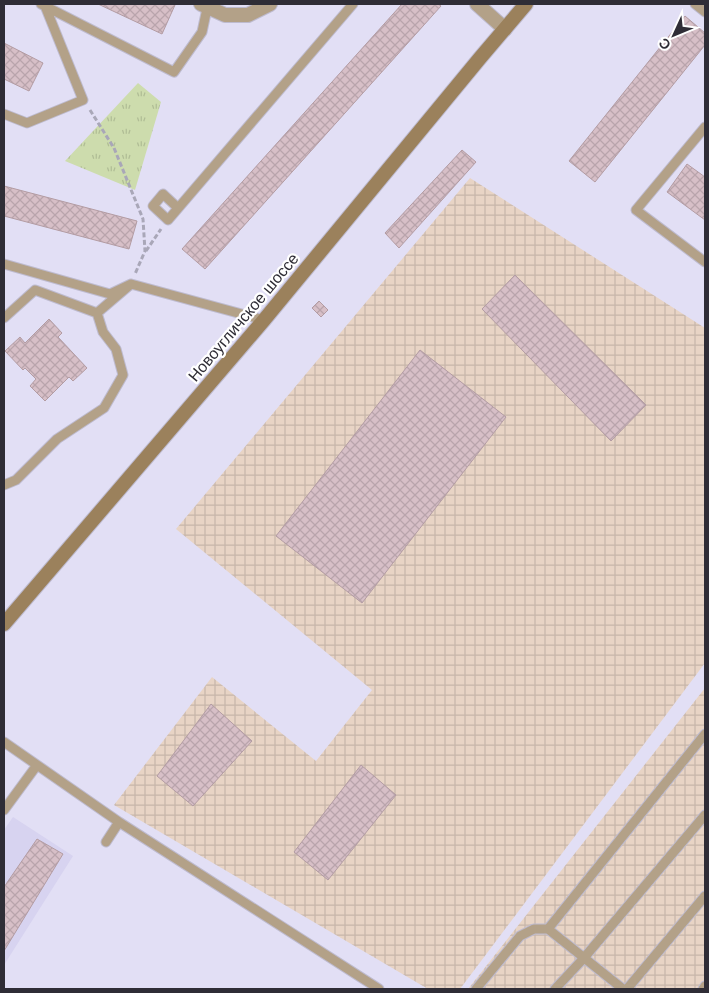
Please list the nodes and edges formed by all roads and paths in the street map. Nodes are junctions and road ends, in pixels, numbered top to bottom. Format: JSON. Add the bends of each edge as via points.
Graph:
{"nodes":[{"id":1,"x":270,"y":4,"type":"edge"},
{"id":2,"x":353,"y":4,"type":"edge"},
{"id":3,"x":476,"y":4,"type":"edge"},
{"id":4,"x":526,"y":4,"type":"edge"},
{"id":5,"x":695,"y":4,"type":"edge"},
{"id":6,"x":43,"y":5,"type":"edge"},
{"id":7,"x":205,"y":5,"type":"edge"},
{"id":8,"x":705,"y":12,"type":"edge"},
{"id":9,"x":505,"y":29,"type":"junction"},
{"id":10,"x":83,"y":100,"type":"junction"},
{"id":11,"x":4,"y":114,"type":"edge"},
{"id":12,"x":705,"y":127,"type":"edge"},
{"id":13,"x":178,"y":208,"type":"junction"},
{"id":14,"x":168,"y":220,"type":"junction"},
{"id":15,"x":145,"y":251,"type":"junction"},
{"id":16,"x":705,"y":262,"type":"edge"},
{"id":17,"x":4,"y":264,"type":"edge"},
{"id":18,"x":131,"y":284,"type":"junction"},
{"id":19,"x":97,"y":313,"type":"junction"},
{"id":20,"x":4,"y":318,"type":"edge"},
{"id":21,"x":264,"y":320,"type":"junction"},
{"id":22,"x":4,"y":486,"type":"edge"},
{"id":23,"x":4,"y":624,"type":"edge"},
{"id":24,"x":705,"y":734,"type":"edge"},
{"id":25,"x":4,"y":742,"type":"edge"},
{"id":26,"x":37,"y":765,"type":"junction"},
{"id":27,"x":4,"y":810,"type":"edge"},
{"id":28,"x":705,"y":815,"type":"edge"},
{"id":29,"x":119,"y":822,"type":"junction"},
{"id":30,"x":106,"y":842,"type":"dead end"},
{"id":31,"x":705,"y":896,"type":"edge"},
{"id":32,"x":548,"y":929,"type":"junction"},
{"id":33,"x":583,"y":959,"type":"junction"},
{"id":34,"x":705,"y":986,"type":"edge"},
{"id":35,"x":380,"y":989,"type":"edge"},
{"id":36,"x":476,"y":989,"type":"edge"},
{"id":37,"x":555,"y":989,"type":"edge"},
{"id":38,"x":625,"y":989,"type":"edge"},
{"id":39,"x":703,"y":989,"type":"edge"}],
"edges":[{"from":1,"to":7,"type":"street","via":[[248,15],[225,15]]},
{"from":2,"to":13,"type":"lane"},
{"from":3,"to":9,"type":"street"},
{"from":4,"to":9,"type":"main road","name":"Новоугличское шоссе"},
{"from":5,"to":8,"type":"lane"},
{"from":6,"to":7,"type":"lane","via":[[174,72],[202,32]]},
{"from":6,"to":10,"type":"lane"},
{"from":9,"to":21,"type":"main road","name":"Новоугличское шоссе"},
{"from":10,"to":11,"type":"lane","via":[[27,123]]},
{"from":10,"to":15,"type":"path","via":[[114,148],[143,219]]},
{"from":12,"to":16,"type":"lane","via":[[636,210]]},
{"from":13,"to":14,"type":"lane"},
{"from":13,"to":14,"type":"lane","via":[[163,194],[153,206]]},
{"from":14,"to":15,"type":"path"},
{"from":15,"to":18,"type":"path"},
{"from":17,"to":18,"type":"lane","via":[[110,294]]},
{"from":18,"to":19,"type":"lane"},
{"from":18,"to":21,"type":"lane"},
{"from":19,"to":20,"type":"lane","via":[[35,290]]},
{"from":19,"to":22,"type":"lane","via":[[102,332],[116,349],[123,375],[104,408],[57,439],[16,480]]},
{"from":21,"to":23,"type":"main road","name":"Новоугличское шоссе"},
{"from":24,"to":32,"type":"lane"},
{"from":25,"to":26,"type":"lane"},
{"from":26,"to":27,"type":"lane"},
{"from":26,"to":29,"type":"lane"},
{"from":28,"to":33,"type":"lane"},
{"from":29,"to":30,"type":"lane"},
{"from":29,"to":35,"type":"lane"},
{"from":31,"to":38,"type":"lane"},
{"from":32,"to":33,"type":"lane"},
{"from":32,"to":36,"type":"lane","via":[[534,929],[520,936]]},
{"from":33,"to":37,"type":"lane"},
{"from":33,"to":38,"type":"lane"},
{"from":34,"to":39,"type":"lane"}]}
